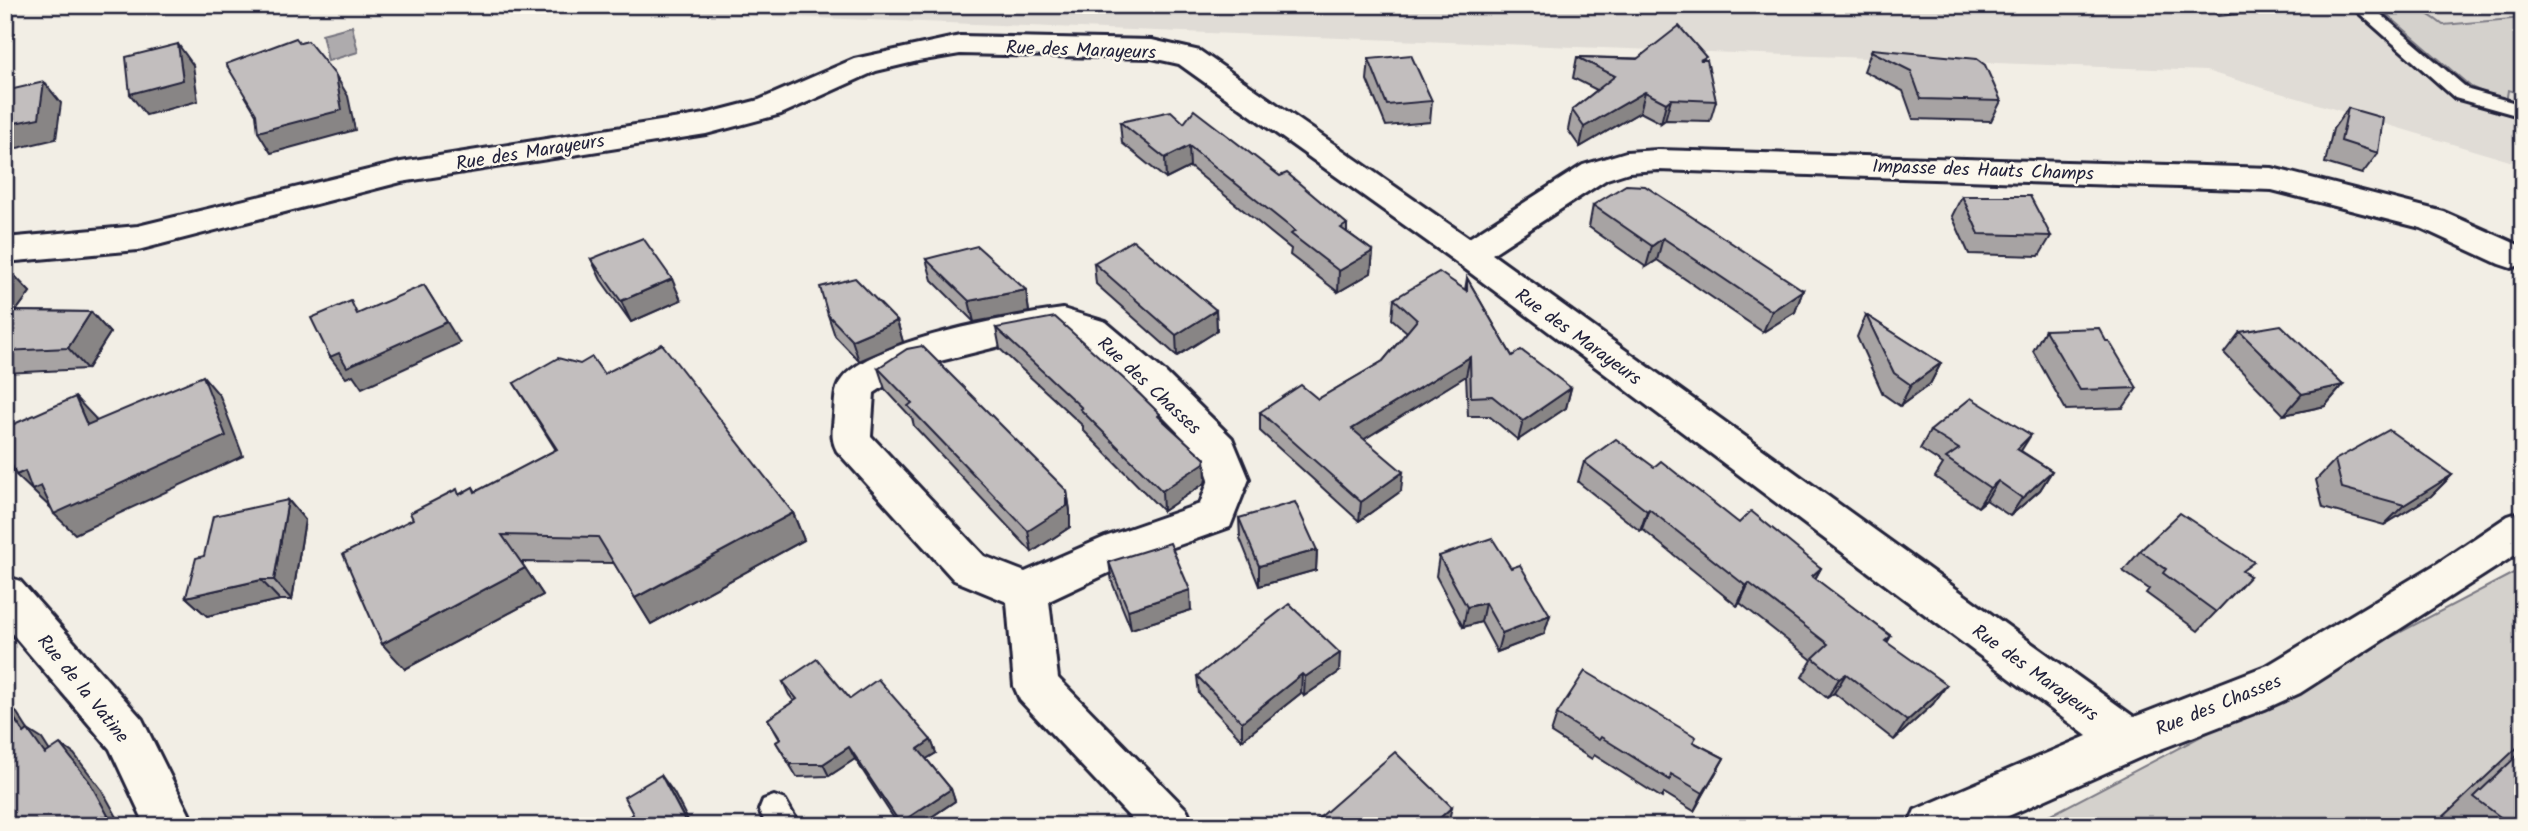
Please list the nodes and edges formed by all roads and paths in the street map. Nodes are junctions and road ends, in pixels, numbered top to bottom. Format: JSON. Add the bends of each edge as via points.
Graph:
{"nodes":[{"id":1,"x":2359,"y":5,"type":"edge"},
{"id":2,"x":2523,"y":111,"type":"edge"},
{"id":3,"x":5,"y":250,"type":"edge"},
{"id":4,"x":1468,"y":254,"type":"junction"},
{"id":5,"x":2511,"y":256,"type":"dead end"},
{"id":6,"x":2523,"y":527,"type":"edge"},
{"id":7,"x":1027,"y":592,"type":"junction"},
{"id":8,"x":5,"y":594,"type":"edge"},
{"id":9,"x":2129,"y":740,"type":"junction"},
{"id":10,"x":171,"y":826,"type":"edge"},
{"id":11,"x":1170,"y":826,"type":"edge"},
{"id":12,"x":1932,"y":826,"type":"edge"}],
"edges":[{"from":1,"to":2,"type":"lane","via":[[2462,94]]},
{"from":3,"to":4,"type":"street","name":"Rue des Marayeurs","via":[[138,238],[401,172],[706,124],[770,107],[865,65],[960,45],[1152,49],[1189,57]]},
{"from":4,"to":5,"type":"street","name":"Impasse des Hauts Champs","via":[[1595,172],[1626,162],[1658,160],[2272,179],[2432,220]]},
{"from":4,"to":9,"type":"street","name":"Rue des Marayeurs"},
{"from":6,"to":9,"type":"street","name":"Rue des Chasses","via":[[2284,679]]},
{"from":7,"to":7,"type":"street","name":"Rue des Chasses","via":[[1128,545],[1216,515],[1229,479],[1218,449],[1152,382],[1093,331],[1063,321],[900,357],[856,387],[851,440],[969,568]]},
{"from":7,"to":11,"type":"street","via":[[1036,685]]},
{"from":8,"to":10,"type":"street","name":"Rue de la Vatine","via":[[126,734]]},
{"from":9,"to":12,"type":"street","name":"Rue des Chasses"}]}
